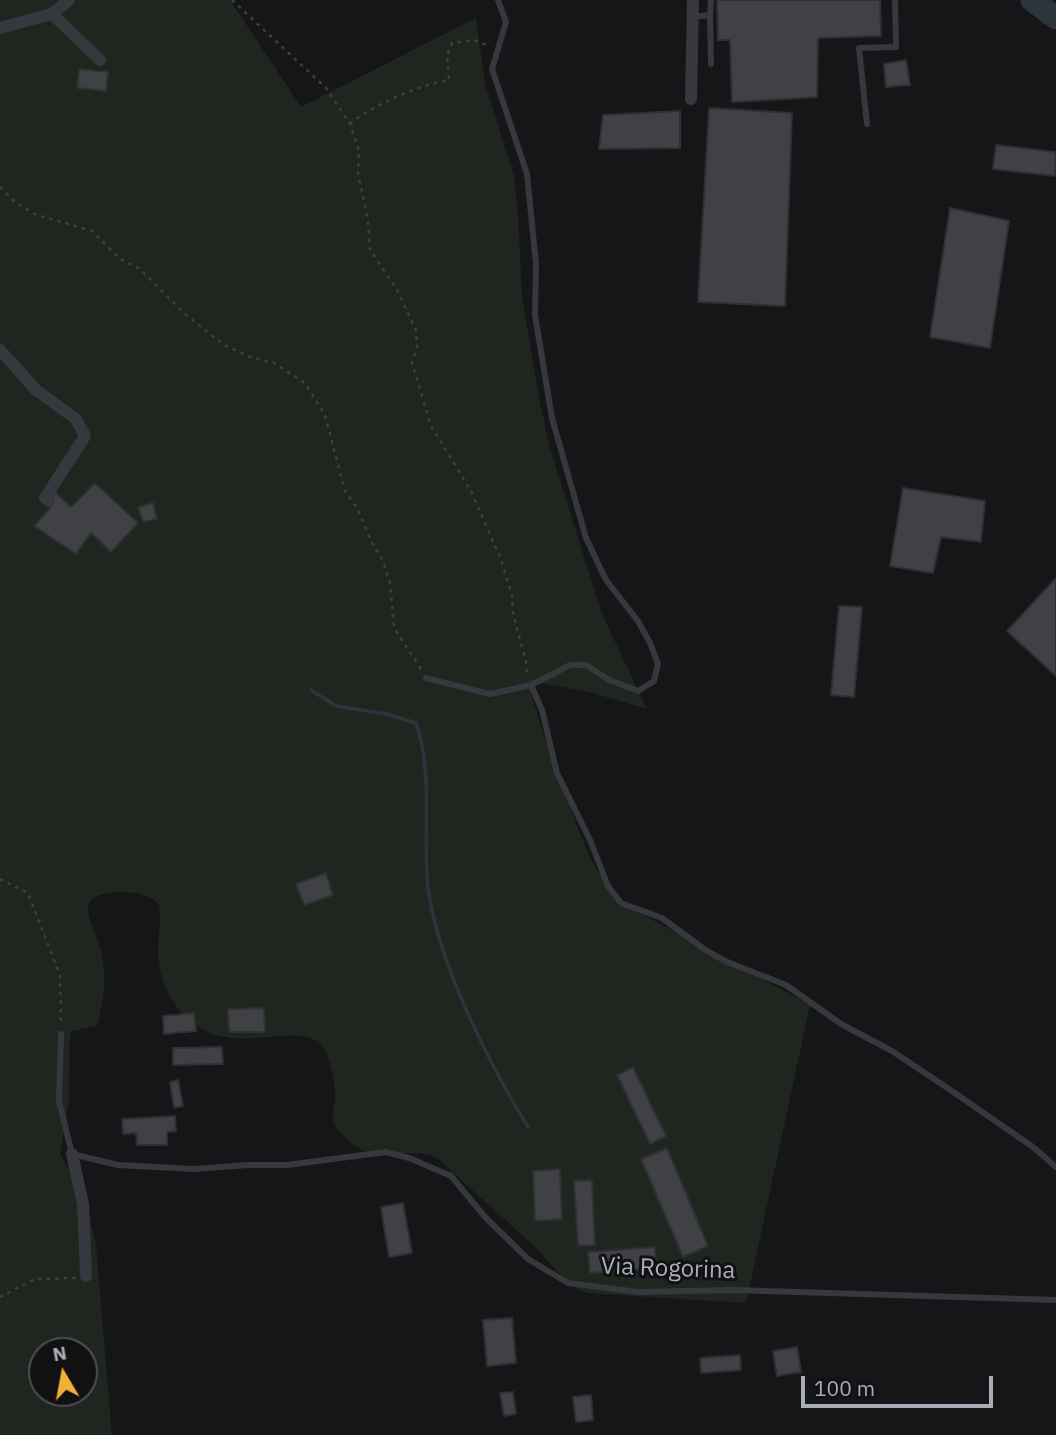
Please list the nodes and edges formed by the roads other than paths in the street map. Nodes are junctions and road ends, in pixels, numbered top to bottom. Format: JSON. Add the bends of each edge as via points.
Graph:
{"nodes":[{"id":1,"x":69,"y":0,"type":"edge"},
{"id":2,"x":498,"y":0,"type":"edge"},
{"id":3,"x":693,"y":0,"type":"edge"},
{"id":4,"x":711,"y":0,"type":"edge"},
{"id":5,"x":895,"y":0,"type":"edge"},
{"id":6,"x":52,"y":14,"type":"junction"},
{"id":7,"x":710,"y":15,"type":"junction"},
{"id":8,"x":692,"y":17,"type":"junction"},
{"id":9,"x":0,"y":28,"type":"edge"},
{"id":10,"x":100,"y":60,"type":"dead end"},
{"id":11,"x":711,"y":64,"type":"dead end"},
{"id":12,"x":691,"y":99,"type":"dead end"},
{"id":13,"x":867,"y":124,"type":"dead end"},
{"id":14,"x":0,"y":350,"type":"edge"},
{"id":15,"x":49,"y":501,"type":"dead end"},
{"id":16,"x":426,"y":678,"type":"road end"},
{"id":17,"x":531,"y":685,"type":"junction"},
{"id":18,"x":61,"y":1034,"type":"road end"},
{"id":19,"x":72,"y":1154,"type":"junction"},
{"id":20,"x":1056,"y":1167,"type":"edge"},
{"id":21,"x":86,"y":1276,"type":"road end"},
{"id":22,"x":1056,"y":1300,"type":"edge"}],
"edges":[{"from":1,"to":6,"type":"street"},
{"from":2,"to":17,"type":"lane","via":[[506,22],[492,69],[527,174],[536,264],[535,315],[552,418],[586,538],[606,580],[638,621],[658,664],[654,681],[638,691],[586,665],[570,665]]},
{"from":3,"to":8,"type":"street"},
{"from":4,"to":7,"type":"lane"},
{"from":5,"to":13,"type":"lane","via":[[896,47],[859,48]]},
{"from":6,"to":9,"type":"street"},
{"from":6,"to":10,"type":"street"},
{"from":7,"to":8,"type":"lane"},
{"from":7,"to":11,"type":"lane"},
{"from":8,"to":12,"type":"street"},
{"from":14,"to":15,"type":"street","via":[[36,390],[76,419],[85,436],[45,498]]},
{"from":16,"to":17,"type":"lane","via":[[490,694]]},
{"from":17,"to":20,"type":"lane","via":[[557,773],[608,886],[621,903],[662,918],[725,961],[786,985],[949,1089]]},
{"from":18,"to":19,"type":"lane","via":[[59,1101]]},
{"from":19,"to":21,"type":"street","via":[[83,1204]]},
{"from":19,"to":22,"type":"lane","name":"Via Rogorina","via":[[118,1164],[194,1169],[287,1165],[386,1152],[452,1176],[519,1250],[568,1283],[638,1292],[732,1290]]}]}
